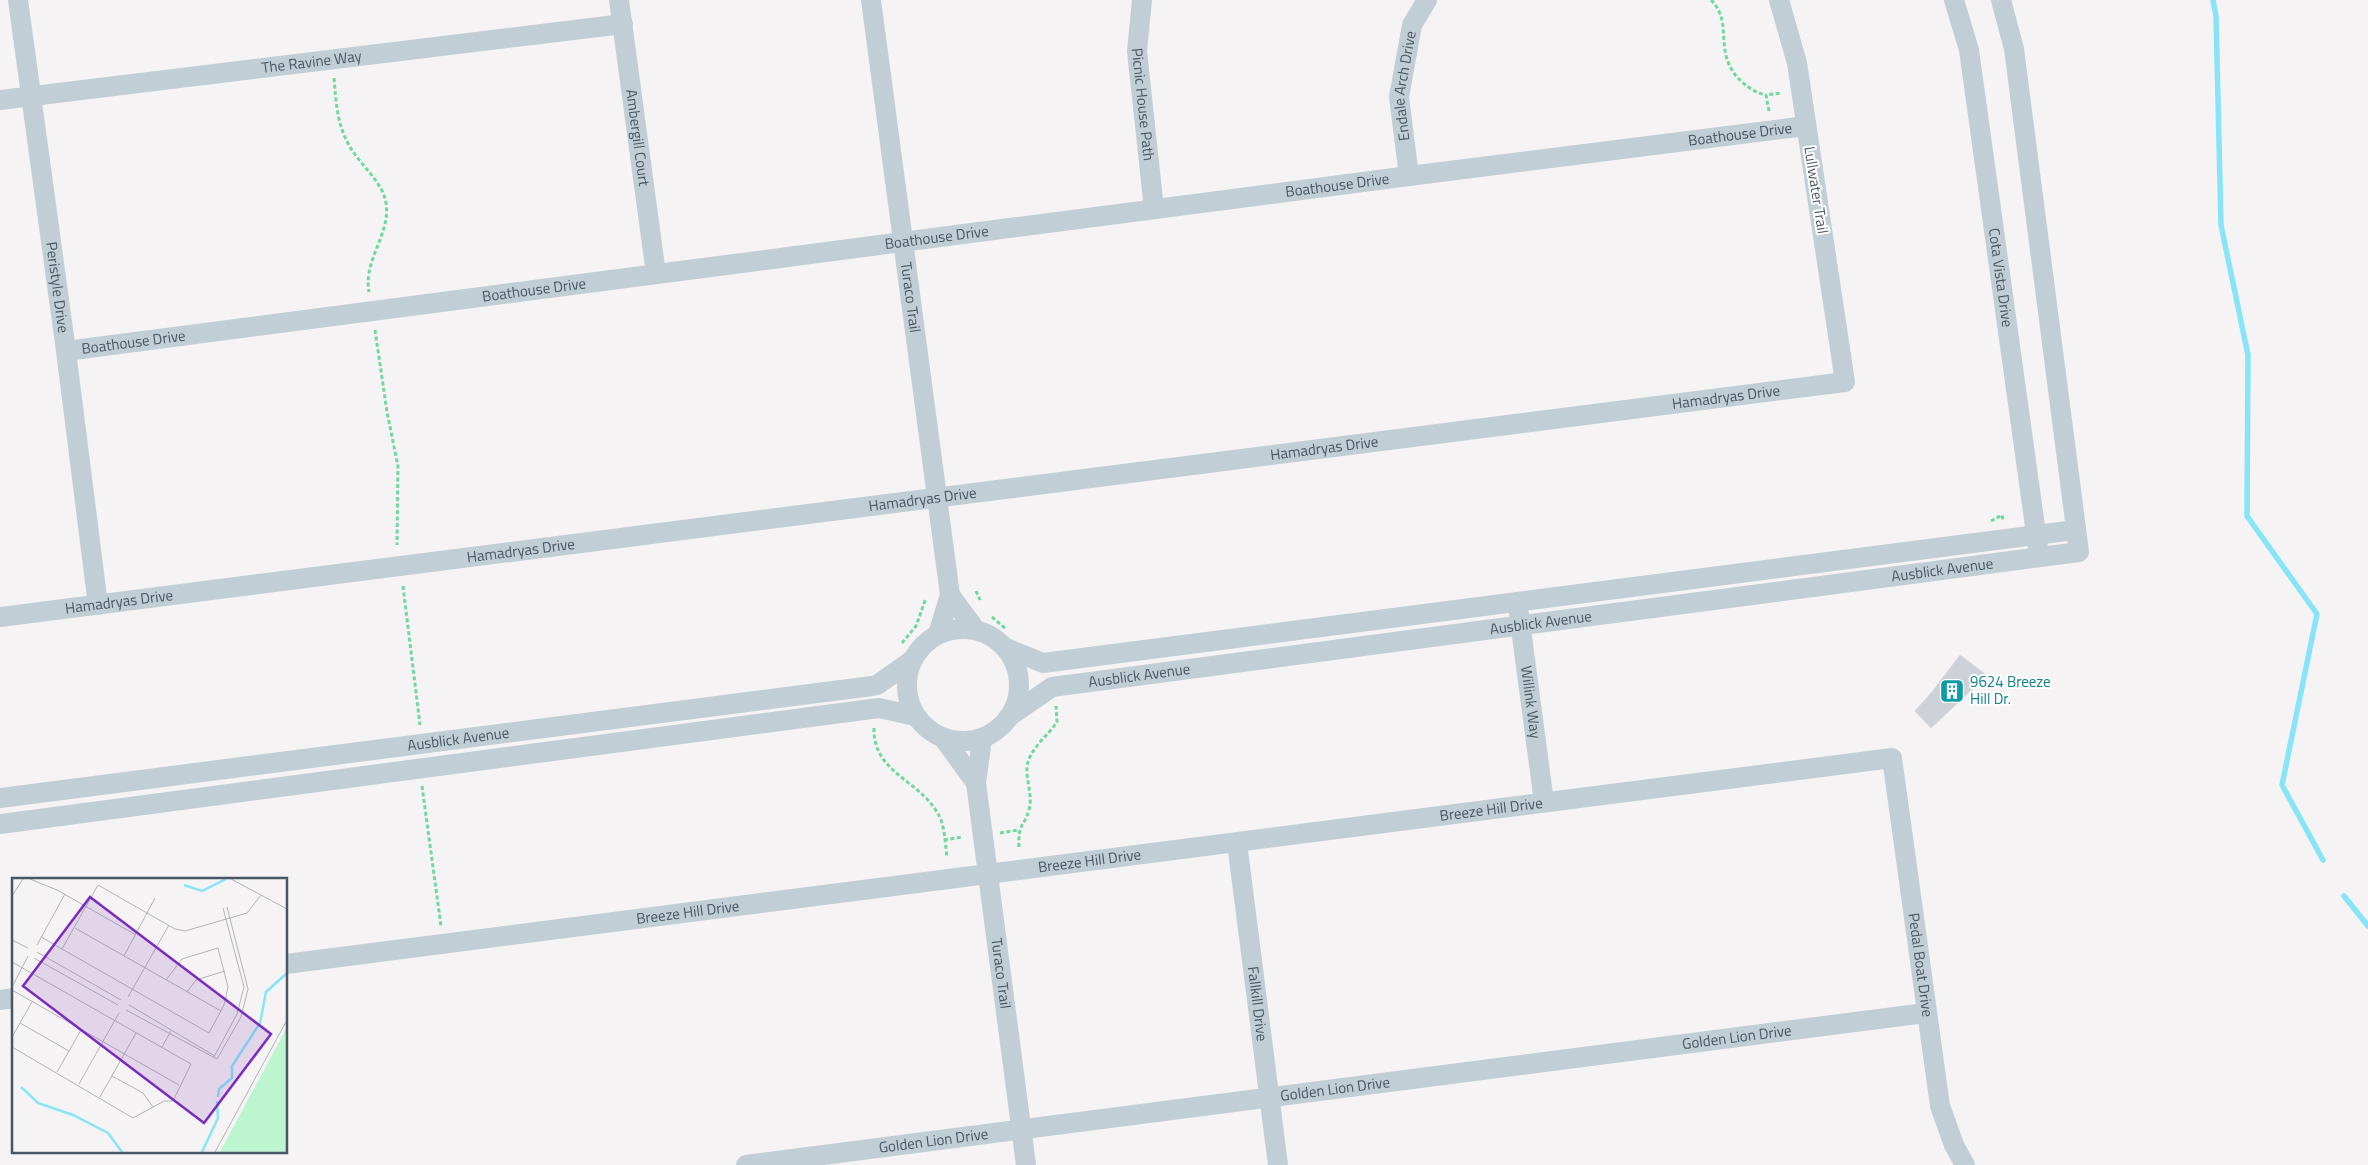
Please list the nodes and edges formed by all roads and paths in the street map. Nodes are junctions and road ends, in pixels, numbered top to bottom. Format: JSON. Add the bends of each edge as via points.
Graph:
{"nodes":[{"id":1,"x":18,"y":0,"type":"edge"},
{"id":2,"x":619,"y":0,"type":"edge"},
{"id":3,"x":871,"y":0,"type":"edge"},
{"id":4,"x":1142,"y":0,"type":"edge"},
{"id":5,"x":1426,"y":0,"type":"edge"},
{"id":6,"x":1711,"y":0,"type":"edge"},
{"id":7,"x":1779,"y":0,"type":"edge"},
{"id":8,"x":1954,"y":0,"type":"edge"},
{"id":9,"x":2001,"y":0,"type":"edge"},
{"id":10,"x":623,"y":24,"type":"junction"},
{"id":11,"x":334,"y":78,"type":"dead end"},
{"id":12,"x":1783,"y":92,"type":"dead end"},
{"id":13,"x":1766,"y":95,"type":"junction"},
{"id":14,"x":31,"y":96,"type":"junction"},
{"id":15,"x":0,"y":100,"type":"edge"},
{"id":16,"x":1769,"y":112,"type":"dead end"},
{"id":17,"x":1806,"y":126,"type":"junction"},
{"id":18,"x":1409,"y":176,"type":"junction"},
{"id":19,"x":1154,"y":209,"type":"junction"},
{"id":20,"x":904,"y":242,"type":"junction"},
{"id":21,"x":656,"y":274,"type":"junction"},
{"id":22,"x":369,"y":293,"type":"dead end"},
{"id":23,"x":375,"y":329,"type":"dead end"},
{"id":24,"x":66,"y":351,"type":"junction"},
{"id":25,"x":1845,"y":382,"type":"joint"},
{"id":26,"x":938,"y":498,"type":"junction"},
{"id":27,"x":2076,"y":530,"type":"junction"},
{"id":28,"x":2036,"y":535,"type":"junction"},
{"id":29,"x":397,"y":545,"type":"dead end"},
{"id":30,"x":2040,"y":558,"type":"junction"},
{"id":31,"x":403,"y":586,"type":"dead end"},
{"id":32,"x":950,"y":595,"type":"junction"},
{"id":33,"x":1518,"y":602,"type":"junction"},
{"id":34,"x":98,"y":605,"type":"junction"},
{"id":35,"x":0,"y":618,"type":"edge"},
{"id":36,"x":1520,"y":626,"type":"junction"},
{"id":37,"x":974,"y":629,"type":"junction"},
{"id":38,"x":938,"y":634,"type":"junction"},
{"id":39,"x":1006,"y":648,"type":"junction"},
{"id":40,"x":911,"y":661,"type":"junction"},
{"id":41,"x":1055,"y":704,"type":"dead end"},
{"id":42,"x":915,"y":716,"type":"junction"},
{"id":43,"x":1010,"y":716,"type":"junction"},
{"id":44,"x":874,"y":727,"type":"dead end"},
{"id":45,"x":421,"y":730,"type":"dead end"},
{"id":46,"x":982,"y":738,"type":"junction"},
{"id":47,"x":944,"y":739,"type":"junction"},
{"id":48,"x":1892,"y":758,"type":"joint"},
{"id":49,"x":422,"y":783,"type":"dead end"},
{"id":50,"x":976,"y":783,"type":"junction"},
{"id":51,"x":0,"y":798,"type":"edge"},
{"id":52,"x":1544,"y":802,"type":"junction"},
{"id":53,"x":0,"y":824,"type":"edge"},
{"id":54,"x":1018,"y":830,"type":"junction"},
{"id":55,"x":999,"y":833,"type":"dead end"},
{"id":56,"x":962,"y":837,"type":"dead end"},
{"id":57,"x":944,"y":840,"type":"junction"},
{"id":58,"x":1237,"y":842,"type":"junction"},
{"id":59,"x":1019,"y":847,"type":"dead end"},
{"id":60,"x":947,"y":857,"type":"dead end"},
{"id":61,"x":988,"y":875,"type":"junction"},
{"id":62,"x":441,"y":926,"type":"dead end"},
{"id":63,"x":288,"y":964,"type":"edge"},
{"id":64,"x":1925,"y":1013,"type":"junction"},
{"id":65,"x":1268,"y":1098,"type":"junction"},
{"id":66,"x":1021,"y":1130,"type":"junction"},
{"id":67,"x":756,"y":1164,"type":"edge"},
{"id":68,"x":1026,"y":1165,"type":"edge"},
{"id":69,"x":1278,"y":1165,"type":"edge"},
{"id":70,"x":1965,"y":1165,"type":"edge"}],
"edges":[{"from":1,"to":14,"type":"street","name":"Peristyle Drive"},
{"from":2,"to":10,"type":"street","name":"Ambergill Court"},
{"from":3,"to":20,"type":"street","name":"Turaco Trail"},
{"from":4,"to":19,"type":"street","name":"Picnic House Path","via":[[1137,51]]},
{"from":5,"to":18,"type":"street","name":"Endale Arch Drive","via":[[1412,25],[1399,97]]},
{"from":6,"to":13,"type":"path","via":[[1718,6],[1722,18],[1727,62],[1749,88]]},
{"from":7,"to":17,"type":"street","name":"Lullwater Trail","via":[[1797,63]]},
{"from":8,"to":28,"type":"street","name":"Cota Vista Drive","via":[[1969,50]]},
{"from":9,"to":27,"type":"street","via":[[2014,49]]},
{"from":10,"to":14,"type":"street","name":"The Ravine Way"},
{"from":10,"to":21,"type":"street","name":"Ambergill Court"},
{"from":11,"to":22,"type":"path","via":[[342,133],[358,162],[383,192],[386,202],[383,227],[367,272]]},
{"from":12,"to":13,"type":"path"},
{"from":13,"to":16,"type":"path"},
{"from":14,"to":15,"type":"street","name":"The Ravine Way"},
{"from":14,"to":24,"type":"street","name":"Peristyle Drive"},
{"from":17,"to":18,"type":"street","name":"Boathouse Drive"},
{"from":17,"to":25,"type":"street","name":"Lullwater Trail"},
{"from":18,"to":19,"type":"street","name":"Boathouse Drive"},
{"from":19,"to":20,"type":"street","name":"Boathouse Drive"},
{"from":20,"to":21,"type":"street","name":"Boathouse Drive"},
{"from":20,"to":26,"type":"street","name":"Turaco Trail"},
{"from":21,"to":24,"type":"street","name":"Boathouse Drive"},
{"from":23,"to":29,"type":"path","via":[[398,466]]},
{"from":24,"to":34,"type":"street","name":"Peristyle Drive"},
{"from":25,"to":26,"type":"street","name":"Hamadryas Drive"},
{"from":26,"to":32,"type":"street","name":"Turaco Trail"},
{"from":26,"to":34,"type":"street","name":"Hamadryas Drive"},
{"from":27,"to":28,"type":"street","name":"Ausblick Avenue"},
{"from":27,"to":30,"type":"street","name":"Ausblick Avenue","via":[[2079,552]]},
{"from":28,"to":30,"type":"street","name":"Cota Vista Drive"},
{"from":28,"to":33,"type":"street","name":"Ausblick Avenue"},
{"from":30,"to":36,"type":"street","name":"Ausblick Avenue"},
{"from":31,"to":45,"type":"path"},
{"from":32,"to":37,"type":"street","name":"Turaco Trail"},
{"from":32,"to":38,"type":"street","name":"Turaco Trail"},
{"from":33,"to":36,"type":"street","name":"Willink Way"},
{"from":33,"to":39,"type":"street","name":"Ausblick Avenue","via":[[1043,663]]},
{"from":34,"to":35,"type":"street","name":"Hamadryas Drive"},
{"from":36,"to":43,"type":"street","name":"Ausblick Avenue","via":[[1052,687]]},
{"from":36,"to":52,"type":"street","name":"Willink Way"},
{"from":37,"to":38,"type":"street","via":[[956,628]]},
{"from":37,"to":39,"type":"street","via":[[992,636]]},
{"from":38,"to":40,"type":"street","via":[[922,645]]},
{"from":39,"to":43,"type":"street","via":[[1015,663],[1019,681],[1017,699]]},
{"from":40,"to":42,"type":"street","via":[[906,679],[907,698]]},
{"from":40,"to":51,"type":"street","name":"Ausblick Avenue","via":[[872,686]]},
{"from":41,"to":54,"type":"path","via":[[1057,722],[1036,747],[1028,763],[1030,806]]},
{"from":42,"to":47,"type":"street","via":[[928,730]]},
{"from":42,"to":53,"type":"street","name":"Ausblick Avenue","via":[[879,708]]},
{"from":43,"to":46,"type":"street","via":[[998,730]]},
{"from":44,"to":57,"type":"path","via":[[874,740],[880,756],[925,796],[942,820]]},
{"from":46,"to":47,"type":"street","via":[[964,742]]},
{"from":46,"to":50,"type":"street","name":"Turaco Trail"},
{"from":47,"to":50,"type":"street","name":"Turaco Trail"},
{"from":48,"to":52,"type":"street","name":"Breeze Hill Drive"},
{"from":48,"to":64,"type":"street","name":"Pedal Boat Drive"},
{"from":49,"to":62,"type":"path"},
{"from":50,"to":61,"type":"street","name":"Turaco Trail"},
{"from":52,"to":58,"type":"street","name":"Breeze Hill Drive"},
{"from":54,"to":55,"type":"path"},
{"from":54,"to":59,"type":"path"},
{"from":56,"to":57,"type":"path"},
{"from":57,"to":60,"type":"path"},
{"from":58,"to":61,"type":"street","name":"Breeze Hill Drive"},
{"from":58,"to":65,"type":"street","name":"Fallkill Drive"},
{"from":61,"to":63,"type":"street","name":"Breeze Hill Drive"},
{"from":61,"to":66,"type":"street","name":"Turaco Trail"},
{"from":64,"to":65,"type":"street","name":"Golden Lion Drive"},
{"from":64,"to":70,"type":"street","name":"Pedal Boat Drive","via":[[1940,1106]]},
{"from":65,"to":66,"type":"street","name":"Golden Lion Drive"},
{"from":65,"to":69,"type":"street","name":"Fallkill Drive"},
{"from":66,"to":67,"type":"street","name":"Golden Lion Drive"},
{"from":66,"to":68,"type":"street","name":"Turaco Trail"}]}
